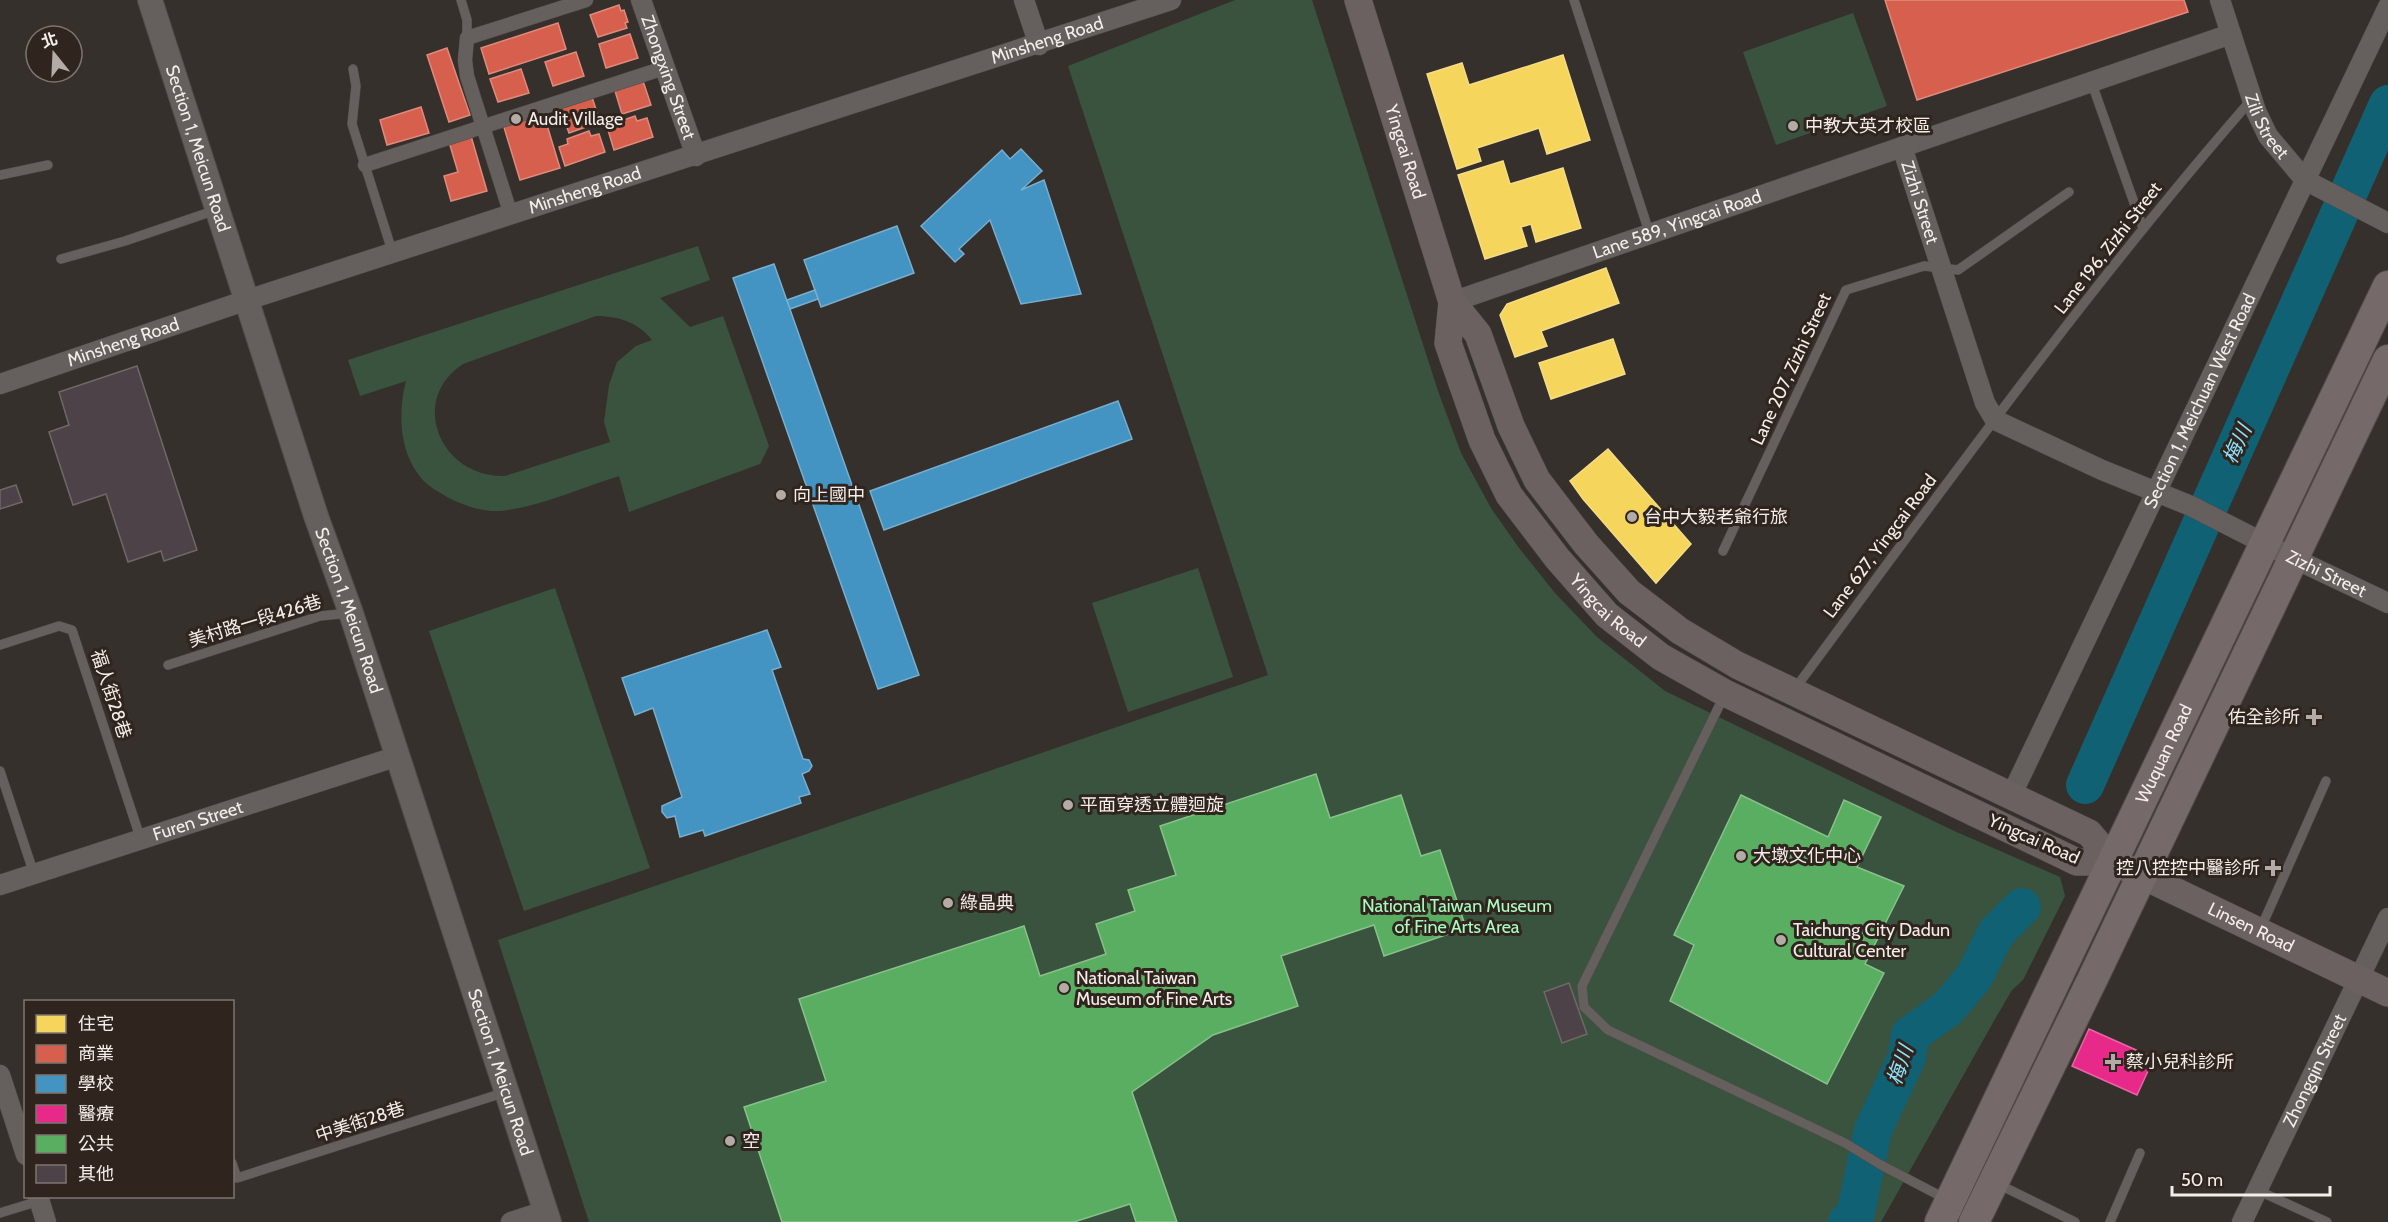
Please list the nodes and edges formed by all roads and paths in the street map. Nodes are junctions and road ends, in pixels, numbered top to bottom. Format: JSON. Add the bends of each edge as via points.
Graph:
{"nodes":[{"id":1,"x":150,"y":0,"type":"edge"},
{"id":2,"x":461,"y":0,"type":"edge"},
{"id":3,"x":586,"y":0,"type":"edge"},
{"id":4,"x":641,"y":0,"type":"edge"},
{"id":5,"x":1024,"y":0,"type":"edge"},
{"id":6,"x":1172,"y":0,"type":"edge"},
{"id":7,"x":1358,"y":0,"type":"edge"},
{"id":8,"x":1574,"y":0,"type":"edge"},
{"id":9,"x":2220,"y":0,"type":"edge"},
{"id":10,"x":2388,"y":7,"type":"edge"},
{"id":11,"x":2231,"y":34,"type":"junction"},
{"id":12,"x":467,"y":38,"type":"junction"},
{"id":13,"x":1039,"y":45,"type":"junction"},
{"id":14,"x":664,"y":68,"type":"junction"},
{"id":15,"x":353,"y":69,"type":"dead end"},
{"id":16,"x":2091,"y":81,"type":"junction"},
{"id":17,"x":2252,"y":99,"type":"junction"},
{"id":18,"x":483,"y":127,"type":"junction"},
{"id":19,"x":1902,"y":147,"type":"junction"},
{"id":20,"x":696,"y":156,"type":"junction"},
{"id":21,"x":48,"y":165,"type":"dead end"},
{"id":22,"x":365,"y":165,"type":"junction"},
{"id":23,"x":0,"y":175,"type":"edge"},
{"id":24,"x":2305,"y":180,"type":"junction"},
{"id":25,"x":2069,"y":192,"type":"dead end"},
{"id":26,"x":218,"y":210,"type":"junction"},
{"id":27,"x":511,"y":215,"type":"junction"},
{"id":28,"x":2381,"y":219,"type":"edge"},
{"id":29,"x":2143,"y":228,"type":"junction"},
{"id":30,"x":1650,"y":235,"type":"junction"},
{"id":31,"x":393,"y":254,"type":"junction"},
{"id":32,"x":61,"y":259,"type":"dead end"},
{"id":33,"x":1941,"y":267,"type":"junction"},
{"id":34,"x":2388,"y":286,"type":"edge"},
{"id":35,"x":247,"y":300,"type":"junction"},
{"id":36,"x":1452,"y":302,"type":"junction"},
{"id":37,"x":2388,"y":360,"type":"edge"},
{"id":38,"x":0,"y":384,"type":"edge"},
{"id":39,"x":1995,"y":420,"type":"junction"},
{"id":40,"x":2156,"y":491,"type":"junction"},
{"id":41,"x":2265,"y":543,"type":"junction"},
{"id":42,"x":1723,"y":551,"type":"dead end"},
{"id":43,"x":2293,"y":558,"type":"junction"},
{"id":44,"x":2388,"y":603,"type":"edge"},
{"id":45,"x":351,"y":613,"type":"junction"},
{"id":46,"x":0,"y":645,"type":"edge"},
{"id":47,"x":168,"y":665,"type":"dead end"},
{"id":48,"x":1793,"y":692,"type":"junction"},
{"id":49,"x":1725,"y":693,"type":"junction"},
{"id":50,"x":398,"y":756,"type":"junction"},
{"id":51,"x":0,"y":771,"type":"edge"},
{"id":52,"x":2326,"y":781,"type":"dead end"},
{"id":53,"x":2011,"y":796,"type":"junction"},
{"id":54,"x":141,"y":840,"type":"junction"},
{"id":55,"x":2114,"y":862,"type":"junction"},
{"id":56,"x":34,"y":874,"type":"junction"},
{"id":57,"x":2142,"y":875,"type":"junction"},
{"id":58,"x":0,"y":885,"type":"edge"},
{"id":59,"x":2388,"y":918,"type":"edge"},
{"id":60,"x":2259,"y":933,"type":"junction"},
{"id":61,"x":2359,"y":979,"type":"junction"},
{"id":62,"x":2388,"y":993,"type":"edge"},
{"id":63,"x":0,"y":1075,"type":"edge"},
{"id":64,"x":507,"y":1092,"type":"junction"},
{"id":65,"x":24,"y":1149,"type":"edge"},
{"id":66,"x":2140,"y":1153,"type":"dead end"},
{"id":67,"x":234,"y":1169,"type":"edge"},
{"id":68,"x":1994,"y":1182,"type":"junction"},
{"id":69,"x":2257,"y":1190,"type":"junction"},
{"id":70,"x":39,"y":1199,"type":"edge"},
{"id":71,"x":1945,"y":1212,"type":"edge"},
{"id":72,"x":0,"y":1213,"type":"edge"},
{"id":73,"x":547,"y":1216,"type":"edge"},
{"id":74,"x":46,"y":1222,"type":"edge"},
{"id":75,"x":511,"y":1222,"type":"edge"},
{"id":76,"x":1974,"y":1222,"type":"edge"},
{"id":77,"x":2074,"y":1222,"type":"edge"},
{"id":78,"x":2110,"y":1222,"type":"edge"},
{"id":79,"x":2242,"y":1222,"type":"edge"},
{"id":80,"x":2327,"y":1222,"type":"edge"}],
"edges":[{"from":1,"to":26,"type":"street","name":"Section 1, Meicun Road"},
{"from":2,"to":12,"type":"lane"},
{"from":3,"to":12,"type":"street"},
{"from":4,"to":14,"type":"street","name":"Zhongxing Street"},
{"from":5,"to":13,"type":"street"},
{"from":6,"to":13,"type":"street","name":"Minsheng Road"},
{"from":7,"to":36,"type":"main road","name":"Yingcai Road"},
{"from":8,"to":30,"type":"lane"},
{"from":9,"to":11,"type":"street","name":"Zili Street"},
{"from":10,"to":24,"type":"street","name":"Section 1, Meichuan West Road"},
{"from":11,"to":16,"type":"street","name":"Zizhi Street"},
{"from":11,"to":17,"type":"street","name":"Zili Street"},
{"from":12,"to":18,"type":"street","via":[[467,76]]},
{"from":13,"to":20,"type":"street","name":"Minsheng Road"},
{"from":14,"to":18,"type":"street"},
{"from":14,"to":20,"type":"street","name":"Zhongxing Street"},
{"from":15,"to":22,"type":"lane","via":[[356,86],[352,124]]},
{"from":16,"to":19,"type":"street","name":"Zizhi Street"},
{"from":16,"to":29,"type":"lane"},
{"from":17,"to":24,"type":"street","name":"Zili Street","via":[[2268,136]]},
{"from":17,"to":29,"type":"lane","name":"Lane 196, Zizhi Street"},
{"from":18,"to":22,"type":"street"},
{"from":18,"to":27,"type":"street"},
{"from":19,"to":30,"type":"street","name":"Lane 589, Yingcai Road"},
{"from":19,"to":33,"type":"street","name":"Zizhi Street"},
{"from":20,"to":27,"type":"street","name":"Minsheng Road"},
{"from":21,"to":23,"type":"lane"},
{"from":22,"to":31,"type":"lane"},
{"from":24,"to":28,"type":"street","name":"Zili Street"},
{"from":24,"to":40,"type":"street","name":"Section 1, Meichuan West Road"},
{"from":25,"to":33,"type":"lane","name":"Lane 207, Zizhi Street","via":[[1958,270]]},
{"from":26,"to":32,"type":"lane"},
{"from":26,"to":35,"type":"street","name":"Section 1, Meicun Road"},
{"from":27,"to":31,"type":"street","name":"Minsheng Road"},
{"from":29,"to":39,"type":"lane","name":"Lane 196, Zizhi Street"},
{"from":30,"to":36,"type":"street","name":"Lane 589, Yingcai Road"},
{"from":31,"to":35,"type":"street","name":"Minsheng Road"},
{"from":33,"to":39,"type":"street","name":"Zizhi Street","via":[[1985,403]]},
{"from":33,"to":42,"type":"lane","name":"Lane 207, Zizhi Street","via":[[1924,266],[1846,290]]},
{"from":34,"to":41,"type":"main road","name":"Wuquan Road"},
{"from":35,"to":38,"type":"street","name":"Minsheng Road"},
{"from":35,"to":45,"type":"street","name":"Section 1, Meicun Road"},
{"from":36,"to":48,"type":"main road","name":"Yingcai Road","via":[[1478,334],[1511,426],[1537,480],[1586,544],[1629,592],[1680,631]]},
{"from":36,"to":49,"type":"main road","name":"Yingcai Road","via":[[1448,343],[1482,440],[1509,495],[1607,615],[1661,657]]},
{"from":37,"to":43,"type":"main road","name":"Wuquan Road"},
{"from":39,"to":40,"type":"street"},
{"from":39,"to":48,"type":"lane","name":"Lane 627, Yingcai Road"},
{"from":40,"to":41,"type":"street","name":"Zizhi Street"},
{"from":40,"to":53,"type":"street","name":"Section 1, Meichuan West Road"},
{"from":41,"to":43,"type":"street","name":"Zizhi Street"},
{"from":41,"to":55,"type":"main road","name":"Wuquan Road"},
{"from":43,"to":44,"type":"street","name":"Zizhi Street"},
{"from":43,"to":57,"type":"main road","name":"Wuquan Road"},
{"from":45,"to":47,"type":"lane","name":"美村路一段426巷","via":[[320,616]]},
{"from":45,"to":50,"type":"street","name":"Section 1, Meicun Road"},
{"from":46,"to":54,"type":"lane","name":"福人街28巷","via":[[59,626],[72,630]]},
{"from":48,"to":53,"type":"main road","name":"Yingcai Road"},
{"from":49,"to":55,"type":"main road","name":"Yingcai Road","via":[[2077,862]]},
{"from":49,"to":71,"type":"lane","via":[[1582,986],[1584,1007],[1608,1030],[1845,1143]]},
{"from":50,"to":54,"type":"street","name":"Furen Street"},
{"from":50,"to":64,"type":"street","name":"Section 1, Meicun Road"},
{"from":51,"to":56,"type":"lane"},
{"from":52,"to":60,"type":"lane"},
{"from":53,"to":55,"type":"main road","name":"Yingcai Road","via":[[2089,833]]},
{"from":54,"to":56,"type":"street","name":"Furen Street"},
{"from":55,"to":57,"type":"main road","name":"Linsen Road"},
{"from":55,"to":71,"type":"main road","name":"Wuquan Road"},
{"from":56,"to":58,"type":"street","name":"Furen Street"},
{"from":57,"to":60,"type":"main road","name":"Linsen Road"},
{"from":57,"to":68,"type":"main road","name":"Wuquan Road"},
{"from":59,"to":61,"type":"street","name":"Zhongqin Street"},
{"from":60,"to":61,"type":"main road","name":"Linsen Road"},
{"from":61,"to":62,"type":"main road","name":"Linsen Road"},
{"from":61,"to":69,"type":"street","name":"Zhongqin Street"},
{"from":63,"to":65,"type":"street","via":[[11,1121]]},
{"from":64,"to":67,"type":"lane","name":"中美街28巷","via":[[237,1178]]},
{"from":64,"to":73,"type":"street","name":"Section 1, Meicun Road"},
{"from":66,"to":78,"type":"lane"},
{"from":68,"to":76,"type":"main road","name":"Wuquan Road"},
{"from":68,"to":77,"type":"lane"},
{"from":69,"to":79,"type":"street","name":"Zhongqin Street"},
{"from":69,"to":80,"type":"lane"},
{"from":70,"to":72,"type":"lane"},
{"from":70,"to":74,"type":"street"},
{"from":73,"to":75,"type":"street"}]}
